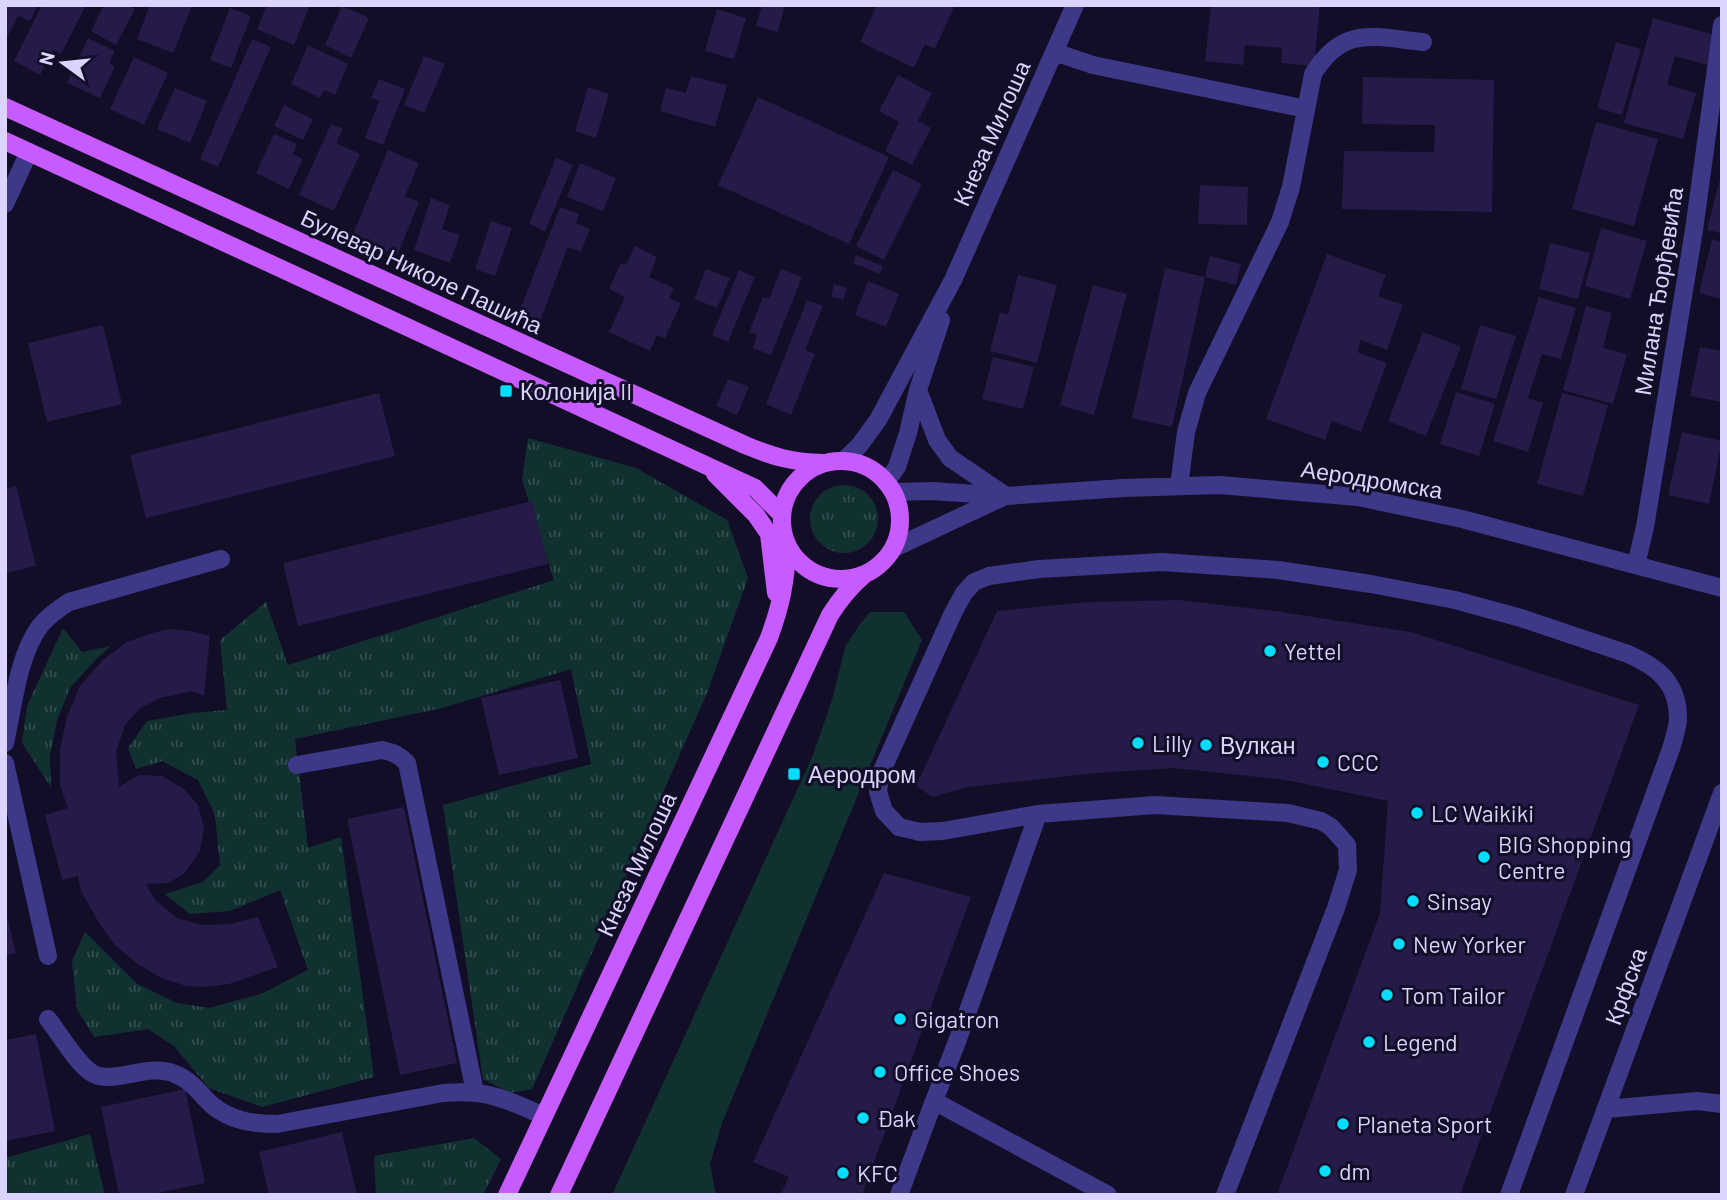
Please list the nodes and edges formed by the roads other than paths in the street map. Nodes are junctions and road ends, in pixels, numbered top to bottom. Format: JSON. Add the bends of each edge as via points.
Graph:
{"nodes":[{"id":1,"x":1075,"y":5,"type":"edge"},
{"id":2,"x":1722,"y":25,"type":"edge"},
{"id":3,"x":1423,"y":42,"type":"dead end"},
{"id":4,"x":1054,"y":52,"type":"junction"},
{"id":5,"x":5,"y":107,"type":"edge"},
{"id":6,"x":1306,"y":109,"type":"junction"},
{"id":7,"x":5,"y":141,"type":"edge"},
{"id":8,"x":29,"y":152,"type":"junction"},
{"id":9,"x":5,"y":204,"type":"edge"},
{"id":10,"x":953,"y":280,"type":"junction"},
{"id":11,"x":918,"y":390,"type":"junction"},
{"id":12,"x":843,"y":461,"type":"junction"},
{"id":13,"x":823,"y":463,"type":"junction"},
{"id":14,"x":708,"y":467,"type":"junction"},
{"id":15,"x":1180,"y":486,"type":"junction"},
{"id":16,"x":890,"y":487,"type":"junction"},
{"id":17,"x":1006,"y":496,"type":"junction"},
{"id":18,"x":781,"y":514,"type":"junction"},
{"id":19,"x":787,"y":547,"type":"junction"},
{"id":20,"x":894,"y":548,"type":"junction"},
{"id":21,"x":221,"y":559,"type":"dead end"},
{"id":22,"x":1636,"y":565,"type":"junction"},
{"id":23,"x":864,"y":575,"type":"junction"},
{"id":24,"x":1720,"y":590,"type":"edge"},
{"id":25,"x":776,"y":618,"type":"junction"},
{"id":26,"x":5,"y":743,"type":"edge"},
{"id":27,"x":5,"y":763,"type":"edge"},
{"id":28,"x":297,"y":765,"type":"dead end"},
{"id":29,"x":1722,"y":793,"type":"edge"},
{"id":30,"x":1038,"y":814,"type":"junction"},
{"id":31,"x":48,"y":956,"type":"dead end"},
{"id":32,"x":48,"y":1019,"type":"dead end"},
{"id":33,"x":475,"y":1092,"type":"junction"},
{"id":34,"x":934,"y":1101,"type":"junction"},
{"id":35,"x":1722,"y":1104,"type":"edge"},
{"id":36,"x":1606,"y":1109,"type":"junction"},
{"id":37,"x":544,"y":1116,"type":"junction"},
{"id":38,"x":507,"y":1195,"type":"edge"},
{"id":39,"x":559,"y":1195,"type":"edge"},
{"id":40,"x":899,"y":1195,"type":"edge"},
{"id":41,"x":1108,"y":1195,"type":"edge"},
{"id":42,"x":1225,"y":1195,"type":"edge"},
{"id":43,"x":1508,"y":1195,"type":"edge"},
{"id":44,"x":1574,"y":1195,"type":"edge"}],
"edges":[{"from":1,"to":4,"type":"street","name":"Кнеза Милоша"},
{"from":2,"to":22,"type":"street","name":"Милана Ђорђевића","via":[[1691,243]]},
{"from":3,"to":6,"type":"street","via":[[1364,36],[1334,48],[1313,74]]},
{"from":4,"to":6,"type":"street","via":[[1093,65]]},
{"from":4,"to":10,"type":"street","name":"Кнеза Милоша"},
{"from":5,"to":13,"type":"main road","name":"Булевар Николе Пашића","via":[[745,445],[797,462]]},
{"from":6,"to":15,"type":"street","via":[[1280,222],[1197,393],[1186,432]]},
{"from":7,"to":8,"type":"main road"},
{"from":8,"to":9,"type":"street"},
{"from":8,"to":14,"type":"main road"},
{"from":10,"to":11,"type":"street","name":"Кнеза Милоша"},
{"from":10,"to":12,"type":"street","name":"Кнеза Милоша","via":[[878,420]]},
{"from":11,"to":16,"type":"street","name":"Кнеза Милоша"},
{"from":11,"to":17,"type":"street","via":[[937,440],[950,458]]},
{"from":12,"to":13,"type":"main road"},
{"from":12,"to":16,"type":"main road","via":[[874,470]]},
{"from":13,"to":18,"type":"main road","via":[[794,482]]},
{"from":14,"to":18,"type":"main road","via":[[755,488]]},
{"from":14,"to":25,"type":"main road","via":[[756,514],[769,534]]},
{"from":15,"to":17,"type":"street","name":"Аеродромска"},
{"from":15,"to":22,"type":"street","name":"Аеродромска","via":[[1220,485],[1358,498],[1462,519]]},
{"from":16,"to":17,"type":"street","name":"Аеродромска"},
{"from":16,"to":20,"type":"main road","via":[[900,510]]},
{"from":17,"to":20,"type":"street","name":"Аеродромска"},
{"from":18,"to":19,"type":"main road"},
{"from":19,"to":23,"type":"main road","via":[[812,573],[847,580]]},
{"from":19,"to":25,"type":"main road","name":"Кнеза Милоша","via":[[784,592]]},
{"from":20,"to":23,"type":"main road"},
{"from":21,"to":26,"type":"street","via":[[69,601],[53,612],[29,642]]},
{"from":22,"to":24,"type":"street","name":"Аеродромска"},
{"from":23,"to":39,"type":"main road","via":[[849,587],[830,615]]},
{"from":25,"to":37,"type":"main road","name":"Кнеза Милоша"},
{"from":27,"to":31,"type":"street"},
{"from":28,"to":33,"type":"street","via":[[382,750],[407,763]]},
{"from":29,"to":36,"type":"street","name":"Крфска"},
{"from":30,"to":34,"type":"street"},
{"from":30,"to":42,"type":"street","via":[[1155,805],[1288,813],[1321,821],[1348,845],[1348,870],[1336,908]]},
{"from":30,"to":43,"type":"street","via":[[920,832],[899,827],[884,811],[878,792],[880,775],[953,613],[974,582],[989,576],[1163,562],[1278,570],[1455,600],[1577,636],[1659,671],[1676,702],[1678,720],[1672,746]]},
{"from":32,"to":33,"type":"street","via":[[81,1063],[97,1076],[153,1070],[176,1074],[213,1105],[245,1122],[277,1124],[443,1093]]},
{"from":33,"to":37,"type":"street"},
{"from":34,"to":40,"type":"street"},
{"from":34,"to":41,"type":"street"},
{"from":35,"to":36,"type":"street","via":[[1696,1101]]},
{"from":36,"to":44,"type":"street","name":"Крфска"},
{"from":37,"to":38,"type":"main road","name":"Кнеза Милоша"}]}
